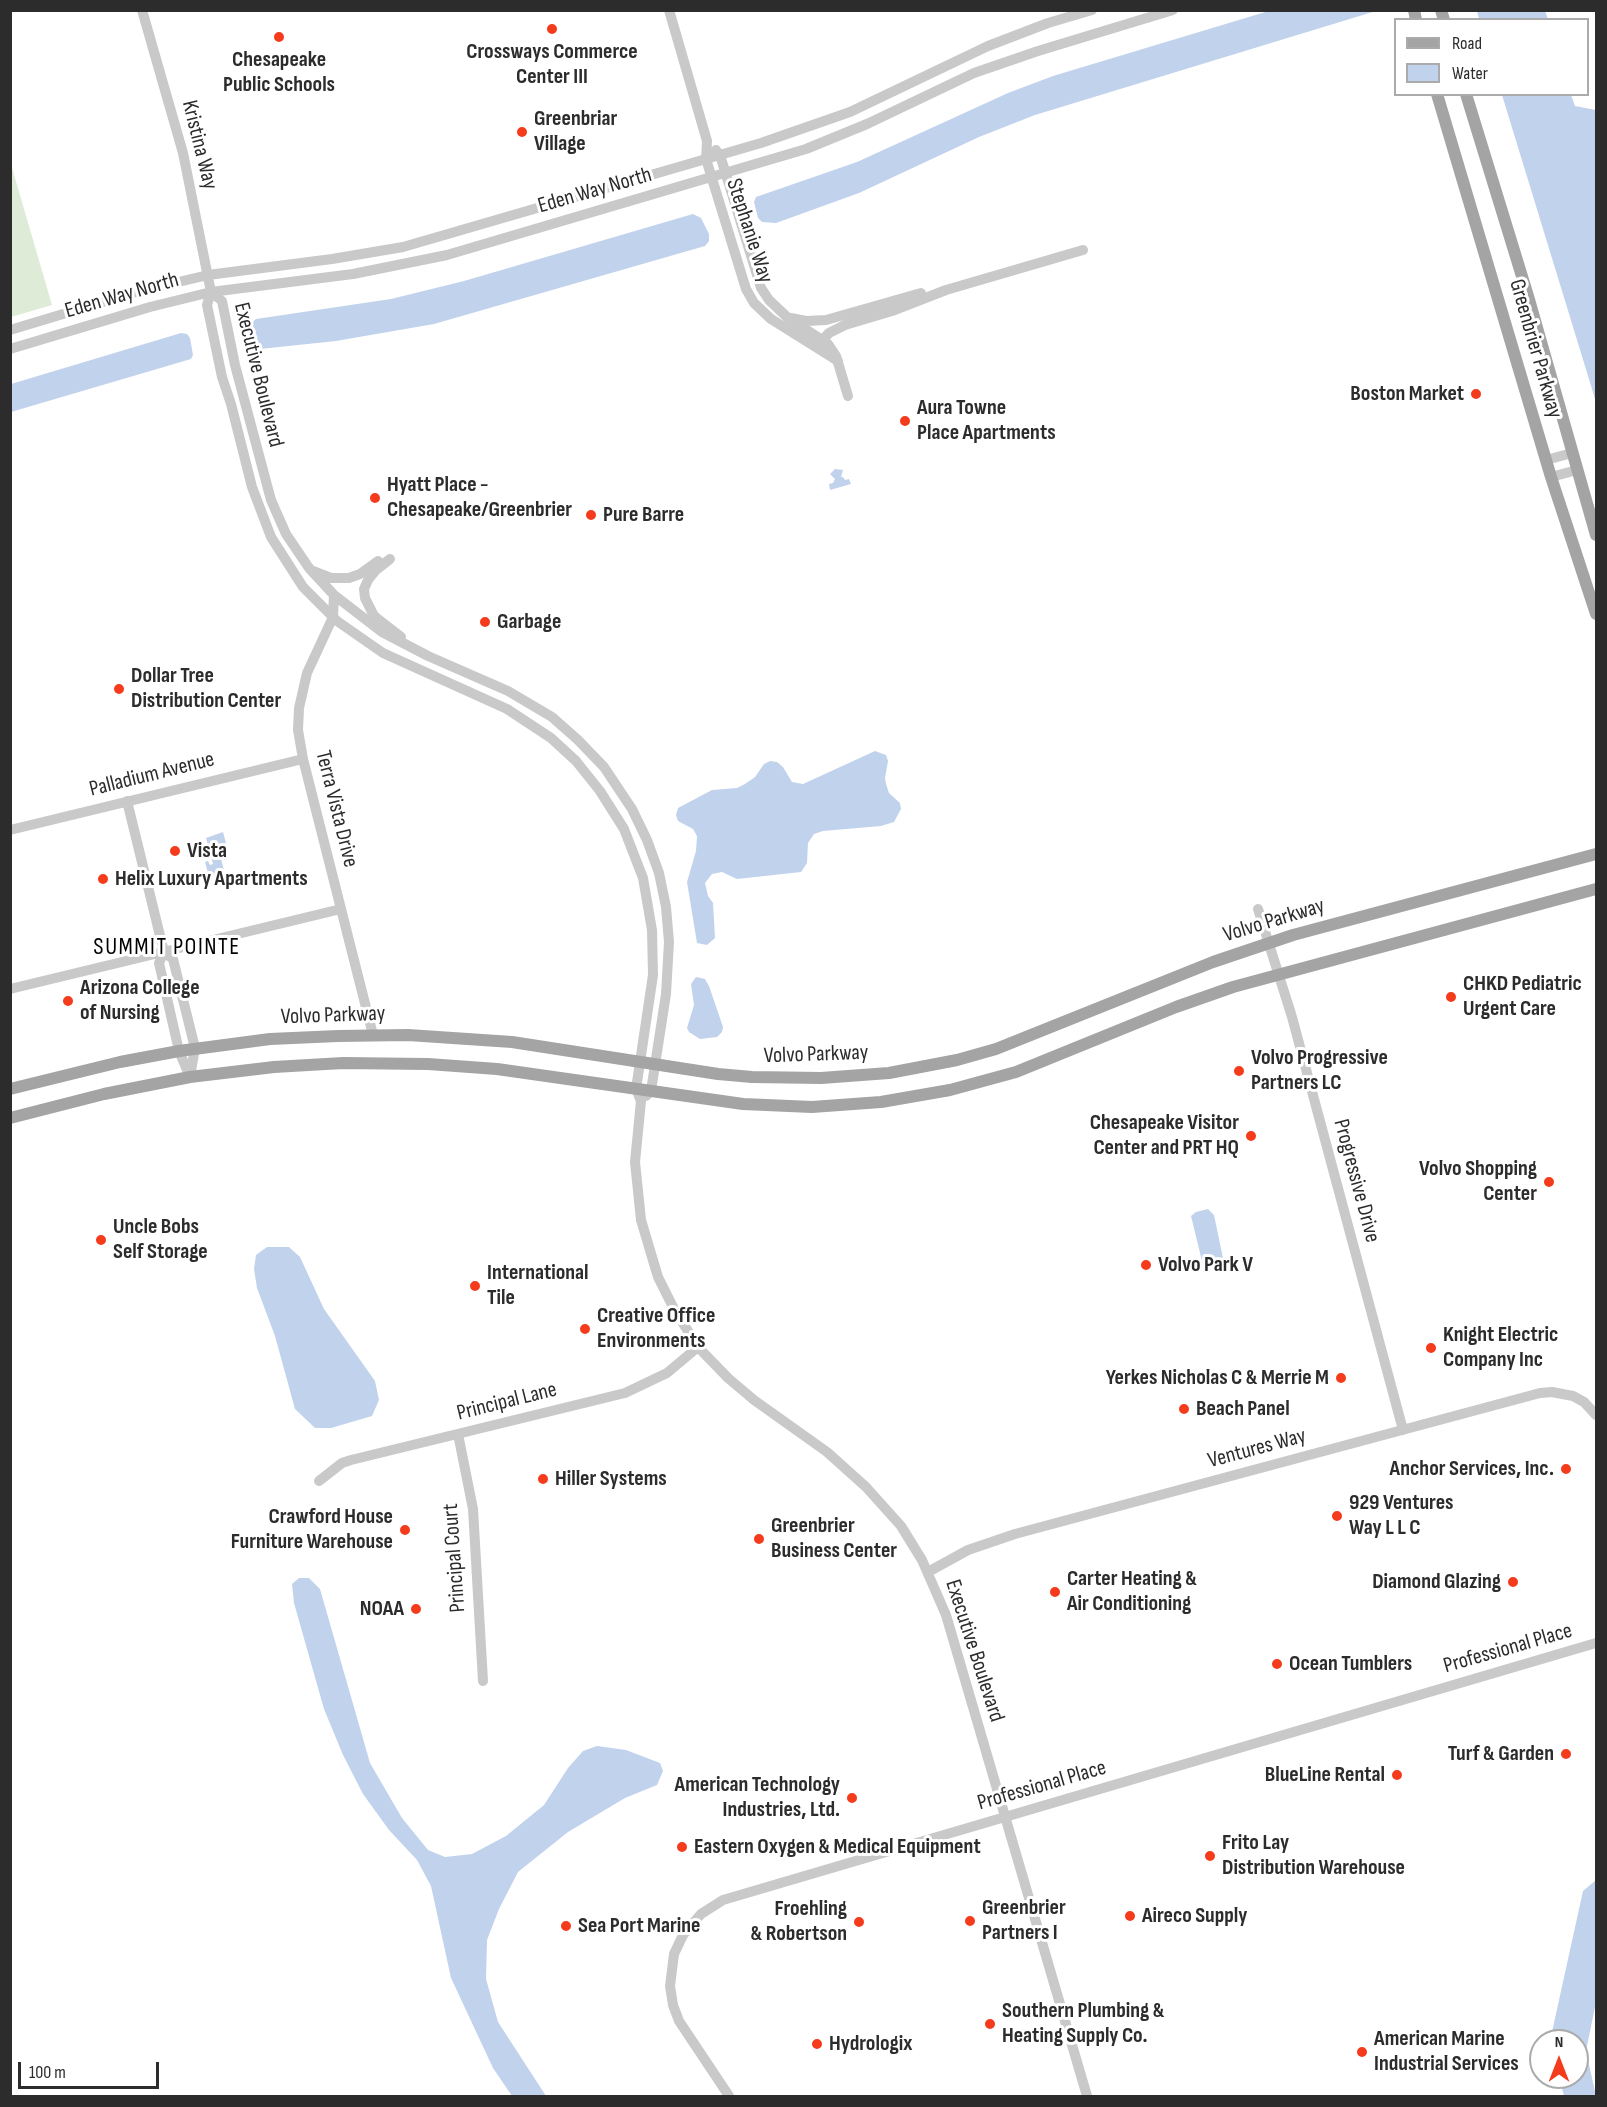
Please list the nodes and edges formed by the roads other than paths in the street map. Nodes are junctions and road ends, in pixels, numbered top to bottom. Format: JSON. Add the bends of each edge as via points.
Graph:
{"nodes":[{"id":1,"x":142,"y":10,"type":"edge"},
{"id":2,"x":669,"y":10,"type":"edge"},
{"id":3,"x":1092,"y":10,"type":"edge"},
{"id":4,"x":1173,"y":10,"type":"edge"},
{"id":5,"x":1438,"y":96,"type":"edge"},
{"id":6,"x":1467,"y":96,"type":"edge"},
{"id":7,"x":707,"y":141,"type":"junction"},
{"id":8,"x":720,"y":155,"type":"junction"},
{"id":9,"x":706,"y":159,"type":"junction"},
{"id":10,"x":725,"y":172,"type":"junction"},
{"id":11,"x":711,"y":177,"type":"junction"},
{"id":12,"x":1083,"y":250,"type":"dead end"},
{"id":13,"x":208,"y":275,"type":"junction"},
{"id":14,"x":945,"y":290,"type":"junction"},
{"id":15,"x":211,"y":291,"type":"junction"},
{"id":16,"x":884,"y":303,"type":"junction"},
{"id":17,"x":787,"y":317,"type":"junction"},
{"id":18,"x":10,"y":330,"type":"edge"},
{"id":19,"x":816,"y":341,"type":"junction"},
{"id":20,"x":10,"y":349,"type":"edge"},
{"id":21,"x":848,"y":396,"type":"dead end"},
{"id":22,"x":1572,"y":453,"type":"junction"},
{"id":23,"x":1546,"y":460,"type":"junction"},
{"id":24,"x":1577,"y":470,"type":"junction"},
{"id":25,"x":1551,"y":477,"type":"junction"},
{"id":26,"x":1596,"y":535,"type":"edge"},
{"id":27,"x":310,"y":569,"type":"junction"},
{"id":28,"x":334,"y":595,"type":"junction"},
{"id":29,"x":1596,"y":614,"type":"edge"},
{"id":30,"x":333,"y":617,"type":"junction"},
{"id":31,"x":414,"y":649,"type":"junction"},
{"id":32,"x":303,"y":759,"type":"junction"},
{"id":33,"x":128,"y":801,"type":"junction"},
{"id":34,"x":10,"y":830,"type":"edge"},
{"id":35,"x":1596,"y":854,"type":"edge"},
{"id":36,"x":1596,"y":889,"type":"edge"},
{"id":37,"x":341,"y":909,"type":"junction"},
{"id":38,"x":1258,"y":909,"type":"dead end"},
{"id":39,"x":1269,"y":943,"type":"junction"},
{"id":40,"x":164,"y":952,"type":"junction"},
{"id":41,"x":1278,"y":974,"type":"junction"},
{"id":42,"x":10,"y":989,"type":"edge"},
{"id":43,"x":373,"y":1035,"type":"junction"},
{"id":44,"x":195,"y":1048,"type":"junction"},
{"id":45,"x":179,"y":1051,"type":"junction"},
{"id":46,"x":641,"y":1061,"type":"junction"},
{"id":47,"x":655,"y":1064,"type":"junction"},
{"id":48,"x":190,"y":1077,"type":"junction"},
{"id":49,"x":10,"y":1089,"type":"edge"},
{"id":50,"x":651,"y":1091,"type":"junction"},
{"id":51,"x":638,"y":1095,"type":"junction"},
{"id":52,"x":10,"y":1118,"type":"edge"},
{"id":53,"x":698,"y":1347,"type":"junction"},
{"id":54,"x":1596,"y":1415,"type":"edge"},
{"id":55,"x":1403,"y":1430,"type":"junction"},
{"id":56,"x":458,"y":1434,"type":"junction"},
{"id":57,"x":319,"y":1481,"type":"dead end"},
{"id":58,"x":928,"y":1572,"type":"junction"},
{"id":59,"x":1596,"y":1643,"type":"edge"},
{"id":60,"x":483,"y":1681,"type":"dead end"},
{"id":61,"x":1005,"y":1816,"type":"junction"},
{"id":62,"x":729,"y":2097,"type":"edge"},
{"id":63,"x":1087,"y":2097,"type":"edge"}],
"edges":[{"from":1,"to":13,"type":"street","name":"Kristina Way","via":[[183,153]]},
{"from":2,"to":7,"type":"street","name":"Stephanie Way"},
{"from":3,"to":8,"type":"street","name":"Eden Way North","via":[[988,46],[850,112]]},
{"from":4,"to":10,"type":"street","name":"Eden Way North","via":[[1006,61],[806,149]]},
{"from":5,"to":23,"type":"main road","name":"Greenbrier Parkway"},
{"from":6,"to":22,"type":"main road","name":"Greenbrier Parkway"},
{"from":7,"to":8,"type":"street","name":"Stephanie Way"},
{"from":7,"to":9,"type":"street","name":"Stephanie Way"},
{"from":8,"to":9,"type":"street","name":"Eden Way North"},
{"from":8,"to":10,"type":"street","name":"Stephanie Way"},
{"from":9,"to":11,"type":"street","name":"Stephanie Way"},
{"from":9,"to":13,"type":"street","name":"Eden Way North","via":[[403,247]]},
{"from":10,"to":11,"type":"street","name":"Eden Way North"},
{"from":10,"to":17,"type":"street","name":"Stephanie Way","via":[[757,281]]},
{"from":11,"to":15,"type":"street","name":"Eden Way North","via":[[415,263]]},
{"from":11,"to":19,"type":"street","name":"Stephanie Way","via":[[749,296],[771,320]]},
{"from":12,"to":14,"type":"street"},
{"from":13,"to":15,"type":"street","name":"Kristina Way"},
{"from":13,"to":18,"type":"street","name":"Eden Way North"},
{"from":14,"to":16,"type":"street"},
{"from":14,"to":19,"type":"street","via":[[837,328]]},
{"from":15,"to":20,"type":"street","name":"Eden Way North"},
{"from":15,"to":27,"type":"street","name":"Executive Boulevard","via":[[222,301],[271,500],[286,534]]},
{"from":15,"to":30,"type":"street","name":"Executive Boulevard","via":[[206,303],[222,377],[260,511],[271,537],[303,587]]},
{"from":16,"to":17,"type":"street","via":[[826,320]]},
{"from":16,"to":19,"type":"street","via":[[826,327]]},
{"from":17,"to":19,"type":"street","name":"Stephanie Way"},
{"from":19,"to":21,"type":"street","name":"Stephanie Way","via":[[833,351]]},
{"from":22,"to":23,"type":"street"},
{"from":22,"to":24,"type":"main road","name":"Greenbrier Parkway"},
{"from":23,"to":25,"type":"main road","name":"Greenbrier Parkway"},
{"from":24,"to":25,"type":"street"},
{"from":24,"to":26,"type":"main road","name":"Greenbrier Parkway"},
{"from":25,"to":29,"type":"main road","name":"Greenbrier Parkway"},
{"from":27,"to":28,"type":"street","name":"Executive Boulevard"},
{"from":27,"to":31,"type":"street","via":[[331,578],[349,578],[390,559],[368,580],[365,598],[374,616]]},
{"from":28,"to":30,"type":"street","name":"Terra Vista Drive"},
{"from":28,"to":31,"type":"street","name":"Executive Boulevard","via":[[382,633]]},
{"from":30,"to":32,"type":"street","name":"Terra Vista Drive","via":[[312,660],[302,697],[298,730]]},
{"from":30,"to":46,"type":"street","name":"Executive Boulevard","via":[[383,653],[522,718],[564,749],[604,796],[634,854],[650,913],[653,975]]},
{"from":31,"to":47,"type":"street","name":"Executive Boulevard","via":[[507,691],[552,717],[603,767],[632,808],[659,873],[668,924],[668,977]]},
{"from":32,"to":33,"type":"street","name":"Palladium Avenue"},
{"from":32,"to":37,"type":"street","name":"Terra Vista Drive"},
{"from":33,"to":34,"type":"street","name":"Palladium Avenue"},
{"from":33,"to":40,"type":"street"},
{"from":35,"to":39,"type":"main road","name":"Volvo Parkway"},
{"from":36,"to":41,"type":"main road"},
{"from":37,"to":40,"type":"street"},
{"from":37,"to":43,"type":"street","name":"Terra Vista Drive"},
{"from":38,"to":39,"type":"street","name":"Progressive Drive"},
{"from":39,"to":41,"type":"street","name":"Progressive Drive"},
{"from":39,"to":47,"type":"main road","name":"Volvo Parkway","via":[[1179,975],[1022,1040],[923,1067],[855,1077],[787,1079]]},
{"from":40,"to":42,"type":"street"},
{"from":40,"to":44,"type":"street","via":[[173,959]]},
{"from":40,"to":45,"type":"street","via":[[159,963]]},
{"from":41,"to":50,"type":"main road","via":[[1208,995],[1016,1072],[915,1097],[846,1106],[777,1106],[709,1101]]},
{"from":41,"to":55,"type":"street","name":"Progressive Drive"},
{"from":43,"to":44,"type":"main road","name":"Volvo Parkway","via":[[270,1039]]},
{"from":43,"to":46,"type":"main road","name":"Volvo Parkway","via":[[498,1041]]},
{"from":44,"to":45,"type":"main road","name":"Volvo Parkway"},
{"from":44,"to":48,"type":"street"},
{"from":45,"to":48,"type":"street"},
{"from":45,"to":49,"type":"main road","name":"Volvo Parkway"},
{"from":46,"to":47,"type":"main road","name":"Volvo Parkway"},
{"from":46,"to":51,"type":"street","name":"Executive Boulevard"},
{"from":47,"to":50,"type":"street","name":"Executive Boulevard"},
{"from":48,"to":51,"type":"main road","via":[[274,1067],[407,1063],[497,1069]]},
{"from":48,"to":52,"type":"main road"},
{"from":50,"to":51,"type":"main road"},
{"from":51,"to":53,"type":"street","name":"Executive Boulevard","via":[[635,1162],[643,1231],[658,1277]]},
{"from":53,"to":56,"type":"street","name":"Principal Lane","via":[[667,1373],[625,1393]]},
{"from":53,"to":58,"type":"street","name":"Executive Boulevard","via":[[735,1384],[827,1452],[866,1487],[901,1526]]},
{"from":54,"to":55,"type":"street","name":"Ventures Way","via":[[1573,1396],[1552,1392]]},
{"from":55,"to":58,"type":"street","name":"Ventures Way","via":[[990,1541]]},
{"from":56,"to":57,"type":"street","name":"Principal Lane","via":[[342,1463]]},
{"from":56,"to":60,"type":"street","name":"Principal Court","via":[[473,1509]]},
{"from":58,"to":61,"type":"street","name":"Executive Boulevard","via":[[946,1615]]},
{"from":59,"to":61,"type":"street","name":"Professional Place"},
{"from":61,"to":62,"type":"street","name":"Professional Place","via":[[723,1900],[692,1923],[674,1954],[670,1986],[673,2005],[687,2034]]},
{"from":61,"to":63,"type":"street","name":"Executive Boulevard"}]}
